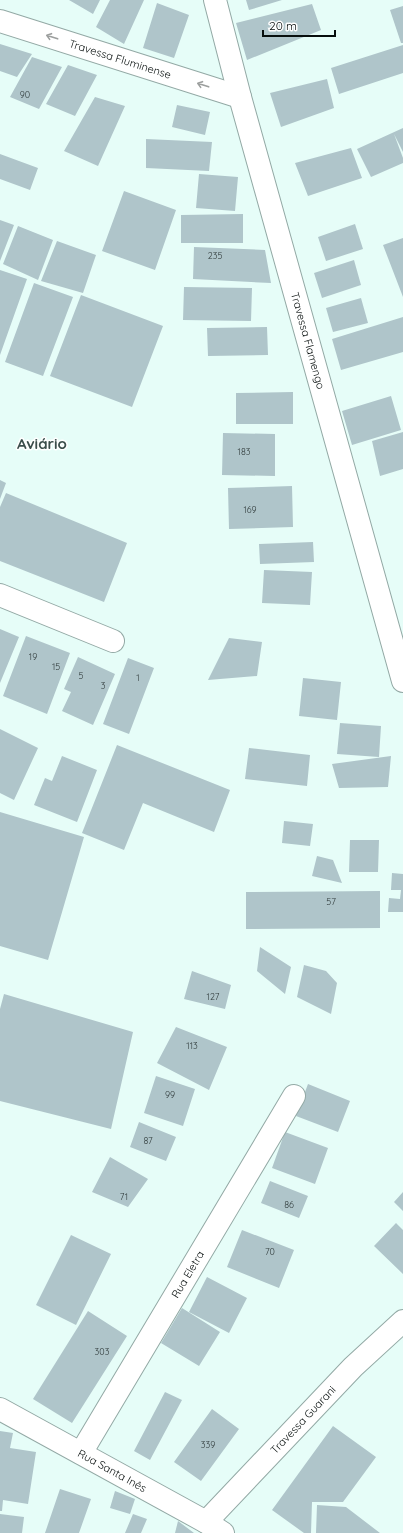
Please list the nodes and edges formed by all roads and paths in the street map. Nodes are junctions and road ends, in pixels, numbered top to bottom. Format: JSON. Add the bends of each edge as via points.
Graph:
{"nodes":[{"id":1,"x":215,"y":0,"type":"edge"},
{"id":2,"x":0,"y":21,"type":"edge"},
{"id":3,"x":240,"y":97,"type":"junction"},
{"id":4,"x":0,"y":595,"type":"edge"},
{"id":5,"x":113,"y":641,"type":"dead end"},
{"id":6,"x":403,"y":681,"type":"edge"},
{"id":7,"x":294,"y":1096,"type":"dead end"},
{"id":8,"x":403,"y":1321,"type":"edge"},
{"id":9,"x":0,"y":1409,"type":"edge"},
{"id":10,"x":81,"y":1453,"type":"junction"},
{"id":11,"x":215,"y":1527,"type":"edge"}],
"edges":[{"from":1,"to":3,"type":"street","name":"Travessa Flamengo"},
{"from":3,"to":2,"type":"street","name":"Travessa Fluminense","one_way":true},
{"from":3,"to":6,"type":"street","name":"Travessa Flamengo"},
{"from":4,"to":5,"type":"street"},
{"from":7,"to":10,"type":"street","name":"Rua Eletra"},
{"from":8,"to":11,"type":"street","name":"Travessa Guarani","via":[[354,1367]]},
{"from":9,"to":10,"type":"street","name":"Rua Santa Inês"},
{"from":10,"to":11,"type":"street","name":"Rua Santa Inês"}]}
